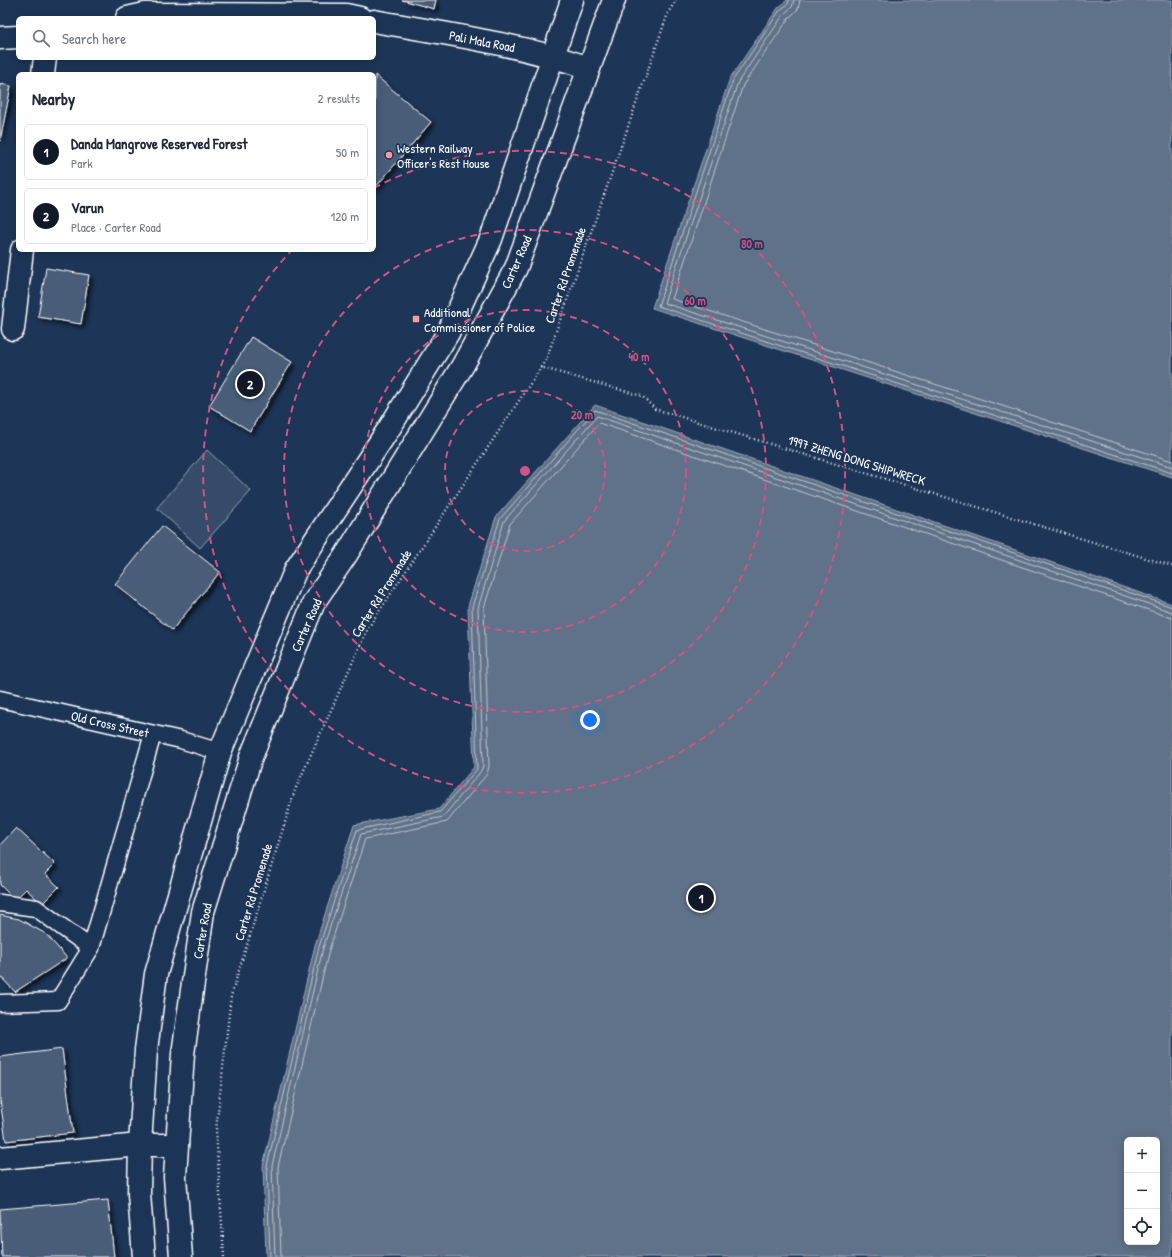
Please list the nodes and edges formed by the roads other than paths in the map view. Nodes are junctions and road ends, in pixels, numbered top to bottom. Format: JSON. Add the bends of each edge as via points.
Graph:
{"nodes":[{"id":1,"x":572,"y":0,"type":"edge"},
{"id":2,"x":614,"y":0,"type":"edge"},
{"id":3,"x":139,"y":11,"type":"edge"},
{"id":4,"x":346,"y":16,"type":"edge"},
{"id":5,"x":376,"y":20,"type":"edge"},
{"id":6,"x":16,"y":36,"type":"edge"},
{"id":7,"x":0,"y":38,"type":"edge"},
{"id":8,"x":552,"y":56,"type":"junction"},
{"id":9,"x":45,"y":60,"type":"edge"},
{"id":10,"x":589,"y":68,"type":"junction"},
{"id":11,"x":43,"y":72,"type":"edge"},
{"id":12,"x":22,"y":252,"type":"edge"},
{"id":13,"x":13,"y":328,"type":"dead end"},
{"id":14,"x":0,"y":699,"type":"edge"},
{"id":15,"x":153,"y":734,"type":"junction"},
{"id":16,"x":220,"y":752,"type":"junction"},
{"id":17,"x":0,"y":903,"type":"edge"},
{"id":18,"x":91,"y":948,"type":"junction"},
{"id":19,"x":0,"y":1002,"type":"edge"},
{"id":20,"x":140,"y":1145,"type":"junction"},
{"id":21,"x":177,"y":1145,"type":"junction"},
{"id":22,"x":0,"y":1158,"type":"edge"},
{"id":23,"x":144,"y":1257,"type":"edge"},
{"id":24,"x":180,"y":1257,"type":"edge"}],
"edges":[{"from":1,"to":8,"type":"main road"},
{"from":2,"to":10,"type":"main road","name":"Carter Road"},
{"from":3,"to":4,"type":"main road"},
{"from":5,"to":8,"type":"main road","name":"Pali Mala Road","via":[[503,44]]},
{"from":6,"to":7,"type":"main road"},
{"from":8,"to":10,"type":"main road","name":"Pali Mala Road"},
{"from":8,"to":16,"type":"main road","via":[[490,239],[448,333],[390,427],[296,569]]},
{"from":9,"to":11,"type":"main road"},
{"from":10,"to":21,"type":"main road","name":"Carter Road","via":[[516,268],[463,365],[346,555],[314,602],[251,757],[203,912],[183,1054]]},
{"from":12,"to":13,"type":"main road"},
{"from":14,"to":15,"type":"lane","name":"Old Cross Street"},
{"from":15,"to":16,"type":"lane","name":"Old Cross Street"},
{"from":15,"to":18,"type":"lane"},
{"from":16,"to":20,"type":"main road","via":[[156,974],[146,1050]]},
{"from":17,"to":18,"type":"lane","via":[[36,908]]},
{"from":18,"to":19,"type":"lane","via":[[58,1001]]},
{"from":20,"to":21,"type":"main road"},
{"from":20,"to":22,"type":"main road"},
{"from":20,"to":23,"type":"main road","via":[[139,1194]]},
{"from":21,"to":24,"type":"main road","name":"Carter Road","via":[[175,1177]]}]}
